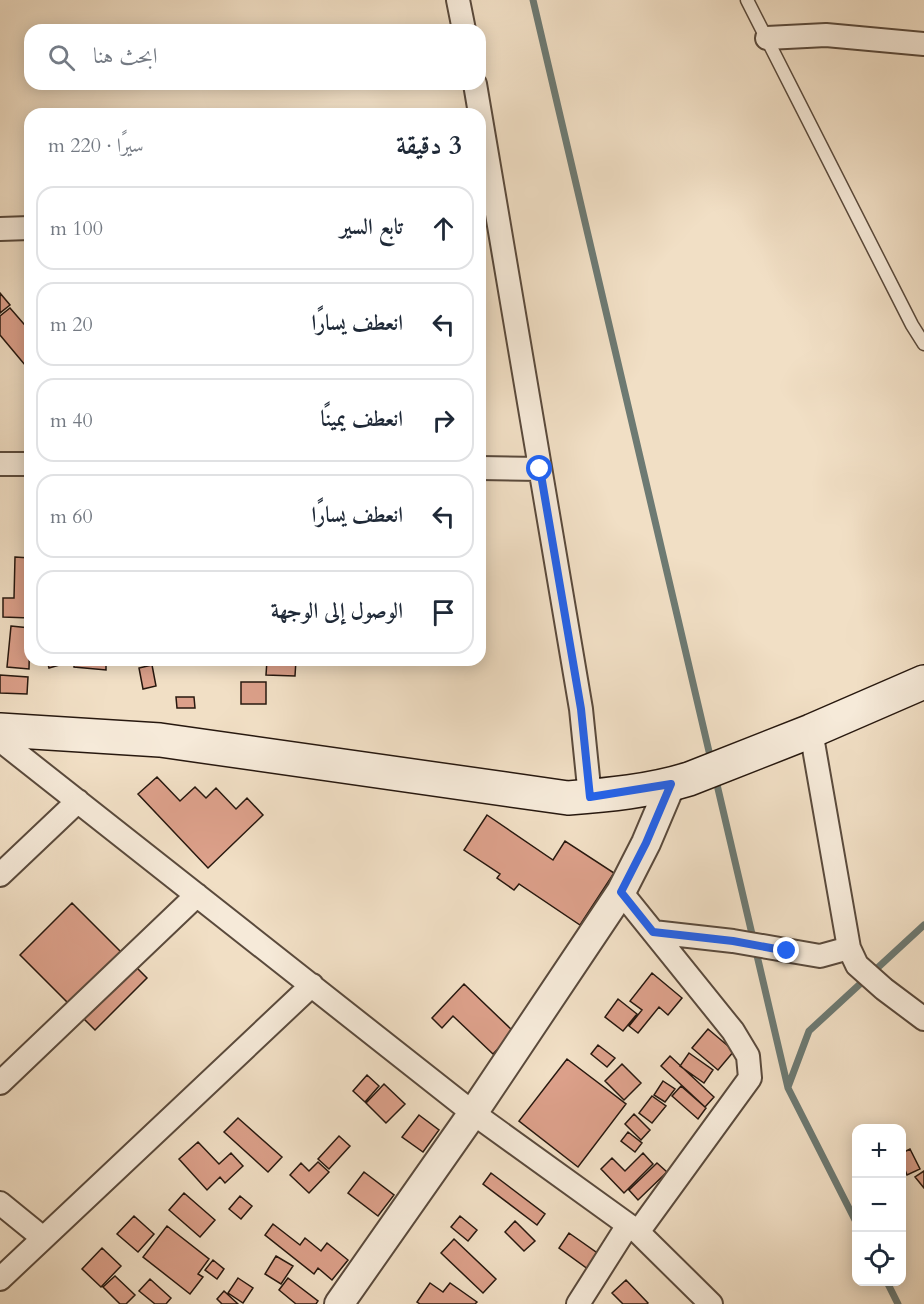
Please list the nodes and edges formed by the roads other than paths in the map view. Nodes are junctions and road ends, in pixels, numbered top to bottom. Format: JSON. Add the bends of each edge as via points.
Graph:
{"nodes":[{"id":1,"x":458,"y":0,"type":"edge"},
{"id":2,"x":747,"y":0,"type":"edge"},
{"id":3,"x":463,"y":24,"type":"edge"},
{"id":4,"x":767,"y":39,"type":"junction"},
{"id":5,"x":924,"y":44,"type":"edge"},
{"id":6,"x":476,"y":90,"type":"edge"},
{"id":7,"x":477,"y":108,"type":"edge"},
{"id":8,"x":486,"y":192,"type":"edge"},
{"id":9,"x":489,"y":221,"type":"edge"},
{"id":10,"x":24,"y":228,"type":"edge"},
{"id":11,"x":0,"y":229,"type":"edge"},
{"id":12,"x":924,"y":344,"type":"edge"},
{"id":13,"x":0,"y":464,"type":"edge"},
{"id":14,"x":24,"y":464,"type":"edge"},
{"id":15,"x":486,"y":468,"type":"edge"},
{"id":16,"x":540,"y":469,"type":"junction"},
{"id":17,"x":924,"y":682,"type":"edge"},
{"id":18,"x":0,"y":730,"type":"edge"},
{"id":19,"x":811,"y":731,"type":"junction"},
{"id":20,"x":0,"y":740,"type":"edge"},
{"id":21,"x":680,"y":782,"type":"junction"},
{"id":22,"x":590,"y":797,"type":"junction"},
{"id":23,"x":78,"y":801,"type":"junction"},
{"id":24,"x":0,"y":875,"type":"edge"},
{"id":25,"x":621,"y":892,"type":"junction"},
{"id":26,"x":197,"y":895,"type":"junction"},
{"id":27,"x":653,"y":932,"type":"junction"},
{"id":28,"x":853,"y":956,"type":"junction"},
{"id":29,"x":312,"y":985,"type":"junction"},
{"id":30,"x":924,"y":1019,"type":"edge"},
{"id":31,"x":0,"y":1083,"type":"edge"},
{"id":32,"x":473,"y":1113,"type":"junction"},
{"id":33,"x":0,"y":1203,"type":"edge"},
{"id":34,"x":633,"y":1228,"type":"junction"},
{"id":35,"x":43,"y":1238,"type":"junction"},
{"id":36,"x":0,"y":1279,"type":"edge"},
{"id":37,"x":339,"y":1304,"type":"edge"},
{"id":38,"x":578,"y":1304,"type":"edge"},
{"id":39,"x":711,"y":1304,"type":"edge"}],
"edges":[{"from":1,"to":3,"type":"street"},
{"from":2,"to":4,"type":"lane"},
{"from":4,"to":5,"type":"street","via":[[826,35]]},
{"from":4,"to":12,"type":"lane"},
{"from":6,"to":7,"type":"street"},
{"from":8,"to":9,"type":"street"},
{"from":9,"to":16,"type":"street"},
{"from":10,"to":11,"type":"street"},
{"from":13,"to":14,"type":"street"},
{"from":15,"to":16,"type":"street"},
{"from":16,"to":22,"type":"street","via":[[581,709]]},
{"from":17,"to":19,"type":"main road"},
{"from":18,"to":22,"type":"main road","via":[[160,740],[568,798]]},
{"from":19,"to":21,"type":"main road"},
{"from":19,"to":28,"type":"street"},
{"from":20,"to":23,"type":"street"},
{"from":21,"to":22,"type":"main road"},
{"from":21,"to":25,"type":"street"},
{"from":23,"to":24,"type":"street"},
{"from":23,"to":26,"type":"street"},
{"from":25,"to":27,"type":"street"},
{"from":25,"to":32,"type":"street"},
{"from":26,"to":29,"type":"street"},
{"from":26,"to":31,"type":"street"},
{"from":27,"to":28,"type":"street","via":[[820,956]]},
{"from":27,"to":34,"type":"street","via":[[733,1031],[748,1056],[750,1078]]},
{"from":28,"to":30,"type":"street","via":[[884,989]]},
{"from":29,"to":32,"type":"street"},
{"from":29,"to":35,"type":"street"},
{"from":32,"to":34,"type":"street"},
{"from":32,"to":37,"type":"street"},
{"from":33,"to":35,"type":"street"},
{"from":34,"to":38,"type":"street"},
{"from":34,"to":39,"type":"street"},
{"from":35,"to":36,"type":"street"}]}
